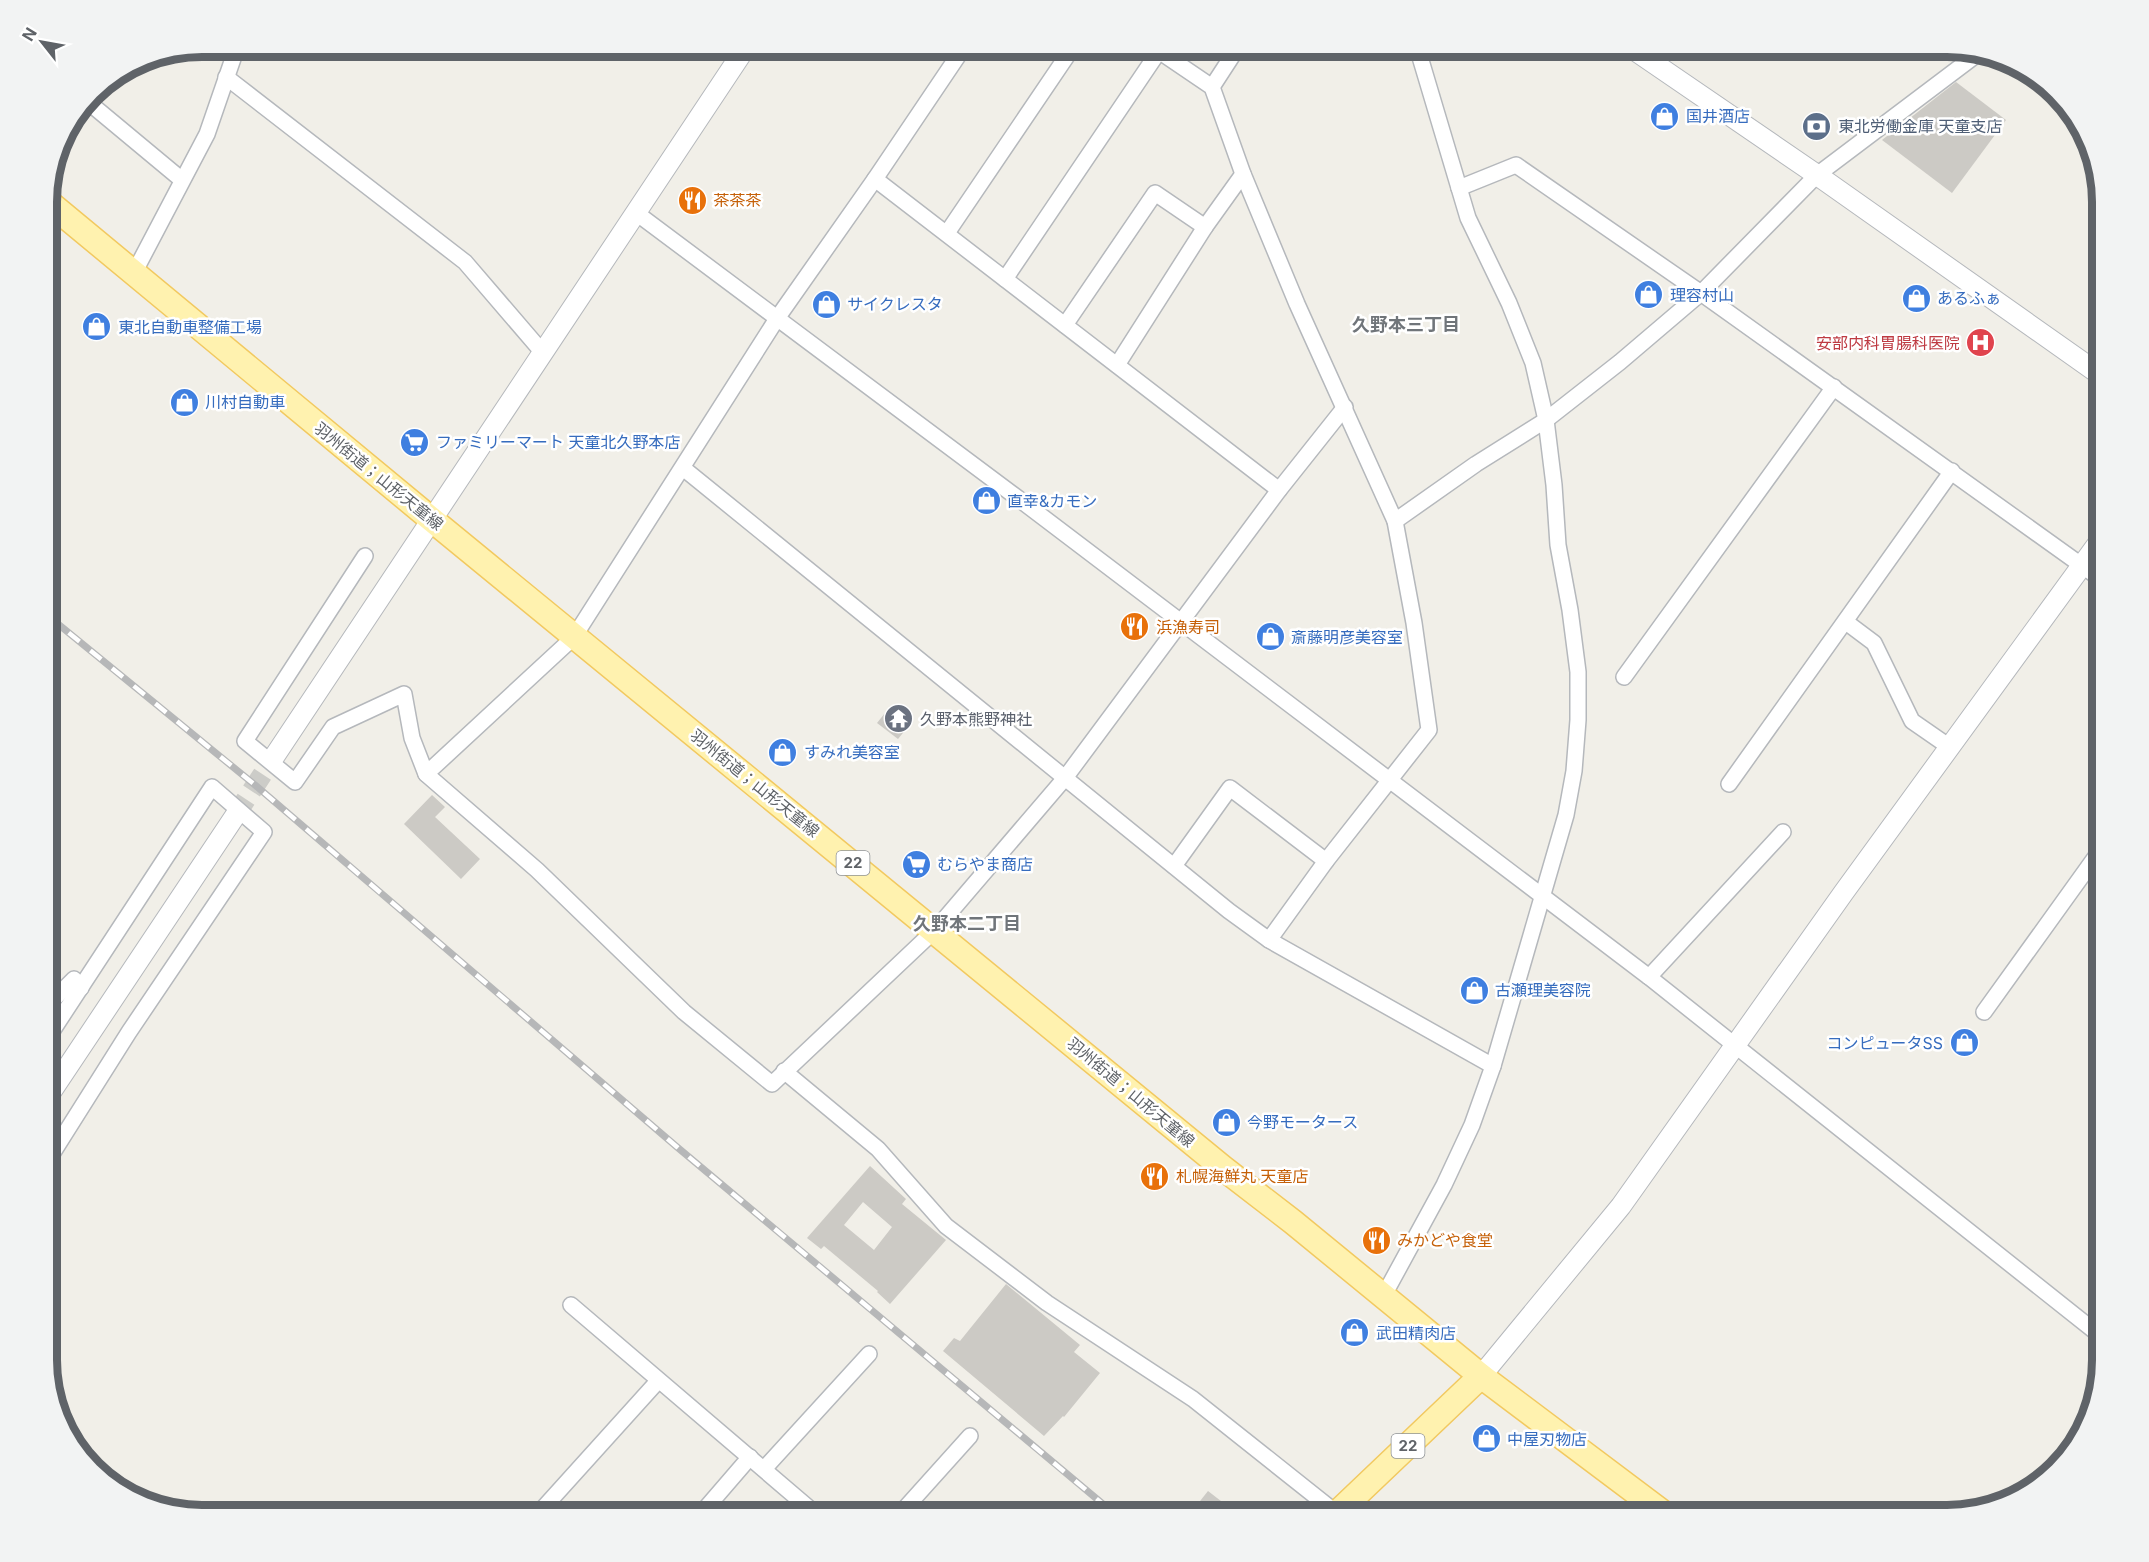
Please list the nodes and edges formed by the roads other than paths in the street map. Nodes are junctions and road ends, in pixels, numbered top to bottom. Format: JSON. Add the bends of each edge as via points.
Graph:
{"nodes":[{"id":1,"x":233,"y":57,"type":"edge"},
{"id":2,"x":739,"y":57,"type":"edge"},
{"id":3,"x":957,"y":57,"type":"edge"},
{"id":4,"x":1066,"y":57,"type":"edge"},
{"id":5,"x":1151,"y":57,"type":"edge"},
{"id":6,"x":1168,"y":57,"type":"edge"},
{"id":7,"x":1231,"y":57,"type":"edge"},
{"id":8,"x":1420,"y":57,"type":"edge"},
{"id":9,"x":1645,"y":57,"type":"edge"},
{"id":10,"x":1656,"y":57,"type":"edge"},
{"id":11,"x":1970,"y":59,"type":"edge"},
{"id":12,"x":1652,"y":62,"type":"junction"},
{"id":13,"x":226,"y":77,"type":"junction"},
{"id":14,"x":1212,"y":87,"type":"junction"},
{"id":15,"x":93,"y":106,"type":"edge"},
{"id":16,"x":1243,"y":174,"type":"junction"},
{"id":17,"x":1817,"y":175,"type":"junction"},
{"id":18,"x":875,"y":179,"type":"junction"},
{"id":19,"x":182,"y":180,"type":"junction"},
{"id":20,"x":1459,"y":188,"type":"junction"},
{"id":21,"x":57,"y":209,"type":"edge"},
{"id":22,"x":635,"y":212,"type":"junction"},
{"id":23,"x":1206,"y":227,"type":"junction"},
{"id":24,"x":947,"y":233,"type":"junction"},
{"id":25,"x":134,"y":273,"type":"junction"},
{"id":26,"x":1005,"y":279,"type":"junction"},
{"id":27,"x":1701,"y":293,"type":"junction"},
{"id":28,"x":778,"y":317,"type":"junction"},
{"id":29,"x":1065,"y":325,"type":"junction"},
{"id":30,"x":544,"y":354,"type":"junction"},
{"id":31,"x":1117,"y":365,"type":"junction"},
{"id":32,"x":2092,"y":368,"type":"edge"},
{"id":33,"x":1834,"y":387,"type":"junction"},
{"id":34,"x":1345,"y":407,"type":"junction"},
{"id":35,"x":1546,"y":420,"type":"junction"},
{"id":36,"x":683,"y":468,"type":"junction"},
{"id":37,"x":1952,"y":471,"type":"junction"},
{"id":38,"x":1279,"y":490,"type":"junction"},
{"id":39,"x":431,"y":519,"type":"junction"},
{"id":40,"x":1395,"y":521,"type":"junction"},
{"id":41,"x":2092,"y":553,"type":"edge"},
{"id":42,"x":365,"y":556,"type":"dead end"},
{"id":43,"x":2082,"y":566,"type":"junction"},
{"id":44,"x":2092,"y":573,"type":"edge"},
{"id":45,"x":1846,"y":622,"type":"junction"},
{"id":46,"x":1181,"y":623,"type":"junction"},
{"id":47,"x":574,"y":637,"type":"junction"},
{"id":48,"x":1624,"y":677,"type":"dead end"},
{"id":49,"x":1951,"y":748,"type":"junction"},
{"id":50,"x":274,"y":757,"type":"tunnel mouth"},
{"id":51,"x":426,"y":774,"type":"junction"},
{"id":52,"x":1065,"y":778,"type":"junction"},
{"id":53,"x":1391,"y":780,"type":"junction"},
{"id":54,"x":1729,"y":784,"type":"dead end"},
{"id":55,"x":235,"y":816,"type":"tunnel mouth"},
{"id":56,"x":1783,"y":832,"type":"dead end"},
{"id":57,"x":1326,"y":861,"type":"junction"},
{"id":58,"x":2092,"y":863,"type":"edge"},
{"id":59,"x":1174,"y":866,"type":"junction"},
{"id":60,"x":1543,"y":897,"type":"junction"},
{"id":61,"x":934,"y":930,"type":"junction"},
{"id":62,"x":1269,"y":940,"type":"junction"},
{"id":63,"x":1649,"y":977,"type":"junction"},
{"id":64,"x":81,"y":988,"type":"junction"},
{"id":65,"x":57,"y":996,"type":"edge"},
{"id":66,"x":1984,"y":1012,"type":"dead end"},
{"id":67,"x":57,"y":1024,"type":"edge"},
{"id":68,"x":1736,"y":1046,"type":"junction"},
{"id":69,"x":1493,"y":1066,"type":"junction"},
{"id":70,"x":784,"y":1071,"type":"junction"},
{"id":71,"x":57,"y":1083,"type":"edge"},
{"id":72,"x":57,"y":1146,"type":"edge"},
{"id":73,"x":1383,"y":1297,"type":"junction"},
{"id":74,"x":571,"y":1305,"type":"dead end"},
{"id":75,"x":2092,"y":1328,"type":"edge"},
{"id":76,"x":869,"y":1354,"type":"dead end"},
{"id":77,"x":1481,"y":1376,"type":"junction"},
{"id":78,"x":658,"y":1381,"type":"junction"},
{"id":79,"x":970,"y":1436,"type":"dead end"},
{"id":80,"x":750,"y":1457,"type":"junction"},
{"id":81,"x":764,"y":1469,"type":"junction"},
{"id":82,"x":546,"y":1505,"type":"edge"},
{"id":83,"x":709,"y":1505,"type":"edge"},
{"id":84,"x":806,"y":1505,"type":"edge"},
{"id":85,"x":908,"y":1505,"type":"edge"},
{"id":86,"x":1325,"y":1505,"type":"edge"},
{"id":87,"x":1347,"y":1505,"type":"edge"},
{"id":88,"x":1653,"y":1505,"type":"edge"}],
"edges":[{"from":1,"to":13,"type":"street"},
{"from":2,"to":22,"type":"street"},
{"from":3,"to":18,"type":"street"},
{"from":4,"to":24,"type":"street"},
{"from":5,"to":26,"type":"street"},
{"from":6,"to":14,"type":"street"},
{"from":7,"to":14,"type":"street"},
{"from":8,"to":20,"type":"street"},
{"from":9,"to":12,"type":"street"},
{"from":10,"to":12,"type":"street"},
{"from":11,"to":17,"type":"street"},
{"from":12,"to":17,"type":"street"},
{"from":13,"to":19,"type":"street","via":[[207,134]]},
{"from":13,"to":30,"type":"street","via":[[465,262]]},
{"from":14,"to":16,"type":"street"},
{"from":15,"to":19,"type":"street"},
{"from":16,"to":23,"type":"street"},
{"from":16,"to":34,"type":"street"},
{"from":17,"to":27,"type":"street"},
{"from":17,"to":32,"type":"street"},
{"from":18,"to":24,"type":"street"},
{"from":18,"to":28,"type":"street"},
{"from":19,"to":25,"type":"street"},
{"from":20,"to":27,"type":"street","via":[[1516,165]]},
{"from":20,"to":35,"type":"street","via":[[1468,218],[1533,363]]},
{"from":21,"to":25,"type":"main road","name":"羽州街道；山形天童線","number":"22"},
{"from":22,"to":28,"type":"street"},
{"from":22,"to":30,"type":"street"},
{"from":23,"to":29,"type":"street","via":[[1155,192]]},
{"from":23,"to":31,"type":"street"},
{"from":24,"to":26,"type":"street"},
{"from":25,"to":39,"type":"main road","name":"羽州街道；山形天童線","number":"22"},
{"from":26,"to":29,"type":"street"},
{"from":27,"to":33,"type":"street"},
{"from":27,"to":35,"type":"street"},
{"from":28,"to":36,"type":"street"},
{"from":28,"to":46,"type":"street"},
{"from":29,"to":31,"type":"street"},
{"from":30,"to":39,"type":"street"},
{"from":31,"to":38,"type":"street"},
{"from":33,"to":37,"type":"street"},
{"from":33,"to":48,"type":"street"},
{"from":34,"to":38,"type":"street"},
{"from":34,"to":40,"type":"street"},
{"from":35,"to":40,"type":"street"},
{"from":35,"to":60,"type":"street","via":[[1558,545],[1578,672],[1578,720],[1568,804]]},
{"from":36,"to":47,"type":"street"},
{"from":36,"to":52,"type":"street"},
{"from":37,"to":43,"type":"street"},
{"from":37,"to":45,"type":"street"},
{"from":38,"to":46,"type":"street"},
{"from":39,"to":47,"type":"main road","name":"羽州街道；山形天童線","number":"22"},
{"from":39,"to":50,"type":"street"},
{"from":40,"to":53,"type":"street","via":[[1429,730]]},
{"from":41,"to":43,"type":"street"},
{"from":42,"to":51,"type":"street","via":[[245,741],[295,782],[333,727],[404,694],[412,738]]},
{"from":43,"to":44,"type":"street"},
{"from":43,"to":49,"type":"street"},
{"from":45,"to":49,"type":"street","via":[[1874,643],[1912,721]]},
{"from":45,"to":54,"type":"street"},
{"from":46,"to":52,"type":"street"},
{"from":46,"to":53,"type":"street"},
{"from":47,"to":51,"type":"street"},
{"from":47,"to":61,"type":"main road","name":"羽州街道；山形天童線","number":"22"},
{"from":49,"to":68,"type":"street"},
{"from":51,"to":70,"type":"street","via":[[537,870],[684,1012],[772,1084]]},
{"from":52,"to":59,"type":"street"},
{"from":52,"to":61,"type":"street"},
{"from":53,"to":57,"type":"street"},
{"from":53,"to":60,"type":"street"},
{"from":55,"to":71,"type":"street"},
{"from":56,"to":63,"type":"street"},
{"from":57,"to":59,"type":"street","via":[[1230,788]]},
{"from":57,"to":62,"type":"street"},
{"from":58,"to":66,"type":"street"},
{"from":59,"to":62,"type":"street"},
{"from":60,"to":63,"type":"street"},
{"from":60,"to":69,"type":"street"},
{"from":61,"to":70,"type":"street"},
{"from":61,"to":73,"type":"main road","name":"羽州街道；山形天童線","number":"22"},
{"from":62,"to":69,"type":"street"},
{"from":63,"to":68,"type":"street"},
{"from":64,"to":65,"type":"street","via":[[74,979]]},
{"from":64,"to":67,"type":"street"},
{"from":64,"to":72,"type":"street","via":[[213,787],[264,832]]},
{"from":68,"to":75,"type":"street"},
{"from":68,"to":77,"type":"street","via":[[1621,1206]]},
{"from":69,"to":73,"type":"street","via":[[1472,1125],[1444,1185]]},
{"from":70,"to":86,"type":"street","via":[[878,1149],[946,1226],[1047,1303],[1193,1399]]},
{"from":73,"to":77,"type":"main road","name":"羽州街道；山形天童線","number":"22"},
{"from":74,"to":78,"type":"street"},
{"from":76,"to":81,"type":"street"},
{"from":77,"to":87,"type":"main road","number":"22"},
{"from":77,"to":88,"type":"main road","name":"羽州街道；山形天童線","number":"22"},
{"from":78,"to":80,"type":"street"},
{"from":78,"to":82,"type":"street"},
{"from":79,"to":85,"type":"street"},
{"from":80,"to":81,"type":"street"},
{"from":80,"to":83,"type":"street"},
{"from":81,"to":84,"type":"street"}]}
